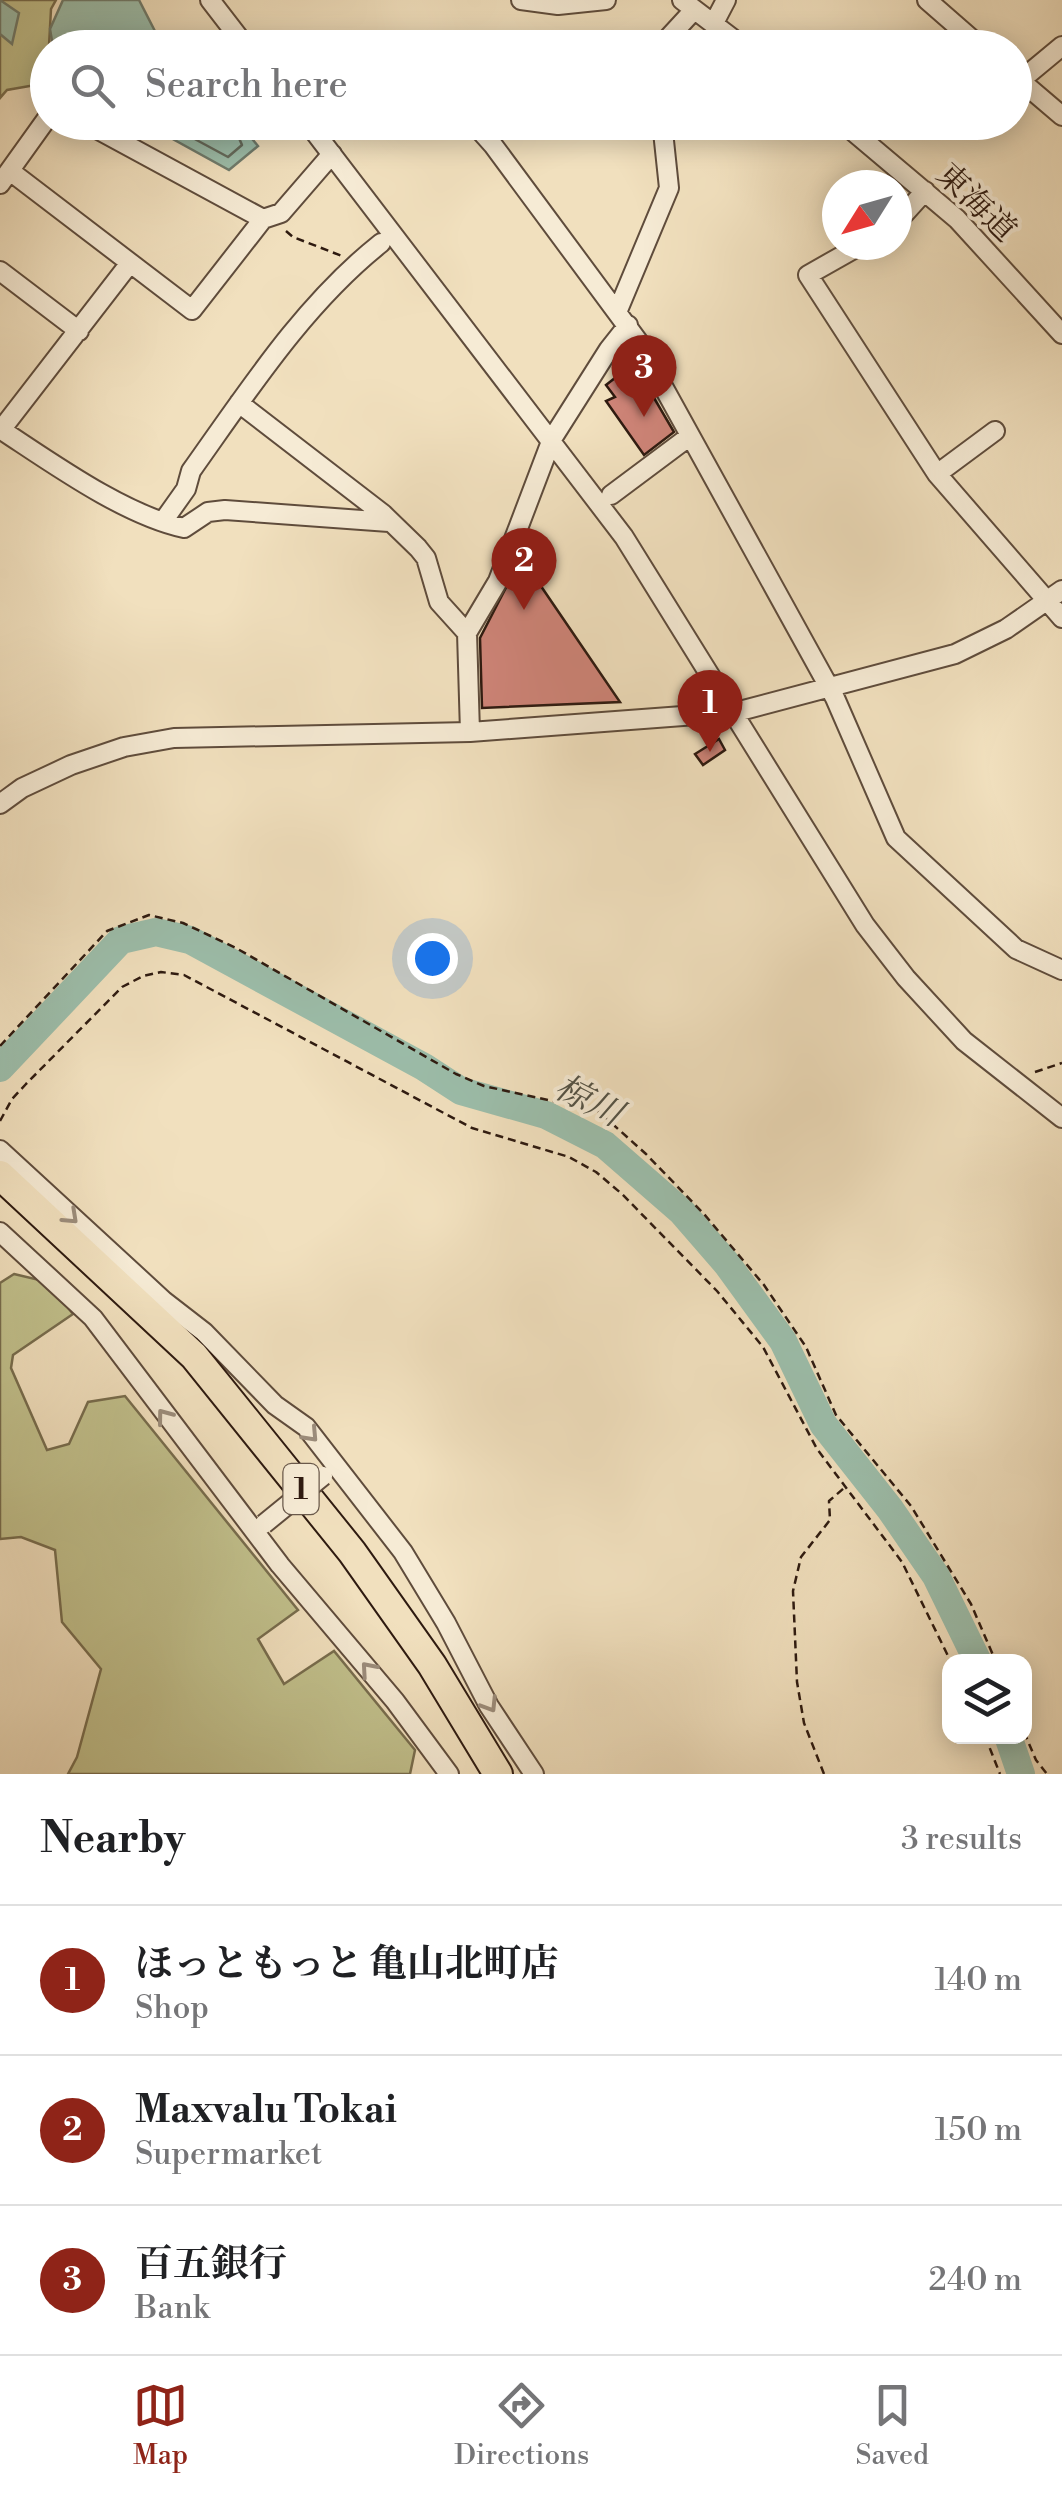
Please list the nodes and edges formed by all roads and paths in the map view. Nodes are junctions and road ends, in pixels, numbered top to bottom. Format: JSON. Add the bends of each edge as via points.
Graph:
{"nodes":[{"id":1,"x":210,"y":0,"type":"edge"},
{"id":2,"x":521,"y":0,"type":"edge"},
{"id":3,"x":606,"y":0,"type":"edge"},
{"id":4,"x":726,"y":0,"type":"edge"},
{"id":5,"x":927,"y":0,"type":"edge"},
{"id":6,"x":688,"y":5,"type":"edge"},
{"id":7,"x":714,"y":23,"type":"junction"},
{"id":8,"x":234,"y":30,"type":"edge"},
{"id":9,"x":671,"y":30,"type":"edge"},
{"id":10,"x":723,"y":30,"type":"edge"},
{"id":11,"x":961,"y":30,"type":"edge"},
{"id":12,"x":1062,"y":46,"type":"edge"},
{"id":13,"x":1032,"y":68,"type":"edge"},
{"id":14,"x":1032,"y":90,"type":"edge"},
{"id":15,"x":1062,"y":116,"type":"edge"},
{"id":16,"x":31,"y":140,"type":"edge"},
{"id":17,"x":118,"y":140,"type":"edge"},
{"id":18,"x":321,"y":140,"type":"edge"},
{"id":19,"x":489,"y":140,"type":"edge"},
{"id":20,"x":664,"y":140,"type":"edge"},
{"id":21,"x":864,"y":140,"type":"edge"},
{"id":22,"x":332,"y":154,"type":"junction"},
{"id":23,"x":5,"y":178,"type":"edge"},
{"id":24,"x":925,"y":191,"type":"junction"},
{"id":25,"x":912,"y":205,"type":"edge"},
{"id":26,"x":266,"y":218,"type":"junction"},
{"id":27,"x":381,"y":243,"type":"dead end"},
{"id":28,"x":836,"y":260,"type":"edge"},
{"id":29,"x":358,"y":261,"type":"junction"},
{"id":30,"x":130,"y":263,"type":"junction"},
{"id":31,"x":0,"y":270,"type":"edge"},
{"id":32,"x":623,"y":318,"type":"junction"},
{"id":33,"x":80,"y":331,"type":"junction"},
{"id":34,"x":1062,"y":334,"type":"edge"},
{"id":35,"x":240,"y":403,"type":"junction"},
{"id":36,"x":1,"y":430,"type":"edge"},
{"id":37,"x":994,"y":432,"type":"dead end"},
{"id":38,"x":690,"y":436,"type":"junction"},
{"id":39,"x":552,"y":439,"type":"junction"},
{"id":40,"x":937,"y":474,"type":"junction"},
{"id":41,"x":612,"y":495,"type":"dead end"},
{"id":42,"x":164,"y":520,"type":"junction"},
{"id":43,"x":389,"y":522,"type":"junction"},
{"id":44,"x":1062,"y":590,"type":"edge"},
{"id":45,"x":1045,"y":602,"type":"junction"},
{"id":46,"x":1062,"y":618,"type":"edge"},
{"id":47,"x":467,"y":633,"type":"junction"},
{"id":48,"x":829,"y":688,"type":"junction"},
{"id":49,"x":736,"y":712,"type":"junction"},
{"id":50,"x":470,"y":732,"type":"junction"},
{"id":51,"x":0,"y":804,"type":"edge"},
{"id":52,"x":1062,"y":970,"type":"edge"},
{"id":53,"x":0,"y":1046,"type":"edge"},
{"id":54,"x":1062,"y":1063,"type":"edge"},
{"id":55,"x":1017,"y":1084,"type":"junction"},
{"id":56,"x":1062,"y":1118,"type":"edge"},
{"id":57,"x":0,"y":1121,"type":"edge"},
{"id":58,"x":0,"y":1150,"type":"edge"},
{"id":59,"x":0,"y":1175,"type":"edge"},
{"id":60,"x":0,"y":1232,"type":"edge"},
{"id":61,"x":331,"y":1471,"type":"junction"},
{"id":62,"x":845,"y":1488,"type":"junction"},
{"id":63,"x":260,"y":1528,"type":"junction"},
{"id":64,"x":947,"y":1654,"type":"edge"},
{"id":65,"x":993,"y":1654,"type":"edge"},
{"id":66,"x":988,"y":1744,"type":"edge"},
{"id":67,"x":1029,"y":1744,"type":"edge"},
{"id":68,"x":449,"y":1774,"type":"edge"},
{"id":69,"x":498,"y":1774,"type":"edge"},
{"id":70,"x":534,"y":1774,"type":"edge"},
{"id":71,"x":824,"y":1774,"type":"edge"},
{"id":72,"x":1000,"y":1774,"type":"edge"},
{"id":73,"x":1047,"y":1774,"type":"edge"}],
"edges":[{"from":1,"to":8,"type":"street"},
{"from":2,"to":3,"type":"street"},
{"from":4,"to":7,"type":"street"},
{"from":5,"to":11,"type":"street"},
{"from":6,"to":7,"type":"street"},
{"from":6,"to":9,"type":"street"},
{"from":7,"to":10,"type":"street"},
{"from":12,"to":13,"type":"street"},
{"from":14,"to":15,"type":"street"},
{"from":16,"to":23,"type":"street"},
{"from":17,"to":26,"type":"street"},
{"from":18,"to":22,"type":"street"},
{"from":19,"to":32,"type":"street"},
{"from":20,"to":32,"type":"street","via":[[669,188]]},
{"from":21,"to":24,"type":"street","name":"東海道"},
{"from":22,"to":26,"type":"street","via":[[280,212]]},
{"from":22,"to":39,"type":"street"},
{"from":23,"to":30,"type":"street"},
{"from":24,"to":25,"type":"street"},
{"from":24,"to":34,"type":"street","name":"東海道"},
{"from":26,"to":29,"type":"path","via":[[292,238]]},
{"from":26,"to":30,"type":"street","via":[[192,310]]},
{"from":27,"to":29,"type":"street"},
{"from":28,"to":40,"type":"street","via":[[808,276]]},
{"from":29,"to":35,"type":"street"},
{"from":30,"to":33,"type":"street"},
{"from":31,"to":33,"type":"street"},
{"from":32,"to":38,"type":"street"},
{"from":32,"to":39,"type":"street"},
{"from":33,"to":36,"type":"street"},
{"from":35,"to":42,"type":"street"},
{"from":35,"to":43,"type":"street"},
{"from":36,"to":42,"type":"street","via":[[124,505]]},
{"from":37,"to":40,"type":"street"},
{"from":38,"to":41,"type":"street"},
{"from":38,"to":48,"type":"street"},
{"from":39,"to":47,"type":"street","via":[[498,581]]},
{"from":39,"to":49,"type":"street"},
{"from":40,"to":45,"type":"street"},
{"from":42,"to":43,"type":"street","via":[[184,528],[208,512],[225,510]]},
{"from":43,"to":47,"type":"street","via":[[426,558],[440,602]]},
{"from":44,"to":45,"type":"street"},
{"from":45,"to":46,"type":"street"},
{"from":45,"to":48,"type":"street","via":[[955,654]]},
{"from":47,"to":50,"type":"street"},
{"from":48,"to":49,"type":"street"},
{"from":48,"to":52,"type":"street","via":[[902,846],[1016,949]]},
{"from":49,"to":50,"type":"street"},
{"from":49,"to":55,"type":"street","via":[[865,925],[934,1011]]},
{"from":50,"to":51,"type":"street","via":[[158,741],[54,772]]},
{"from":53,"to":65,"type":"path","via":[[108,931],[149,915],[183,922],[236,948],[456,1074],[598,1111],[704,1214],[764,1285],[806,1347],[836,1415],[912,1506]]},
{"from":54,"to":55,"type":"path","via":[[1039,1068]]},
{"from":55,"to":56,"type":"street"},
{"from":57,"to":62,"type":"path","via":[[26,1084],[122,987],[161,972],[184,975],[472,1128],[569,1157],[596,1172],[744,1321]]},
{"from":58,"to":61,"type":"street","one_way":true,"via":[[306,1427]]},
{"from":59,"to":69,"type":"highway","number":"1","via":[[194,1356],[352,1552]]},
{"from":63,"to":60,"type":"street","one_way":true,"via":[[93,1318]]},
{"from":61,"to":63,"type":"street","bridge":true},
{"from":61,"to":70,"type":"street","one_way":true,"via":[[403,1552]]},
{"from":62,"to":64,"type":"path","via":[[902,1562]]},
{"from":62,"to":71,"type":"path","via":[[832,1496],[830,1520],[802,1556],[793,1591],[804,1723]]},
{"from":68,"to":63,"type":"street","one_way":true},
{"from":66,"to":72,"type":"path"},
{"from":67,"to":73,"type":"path"}]}
